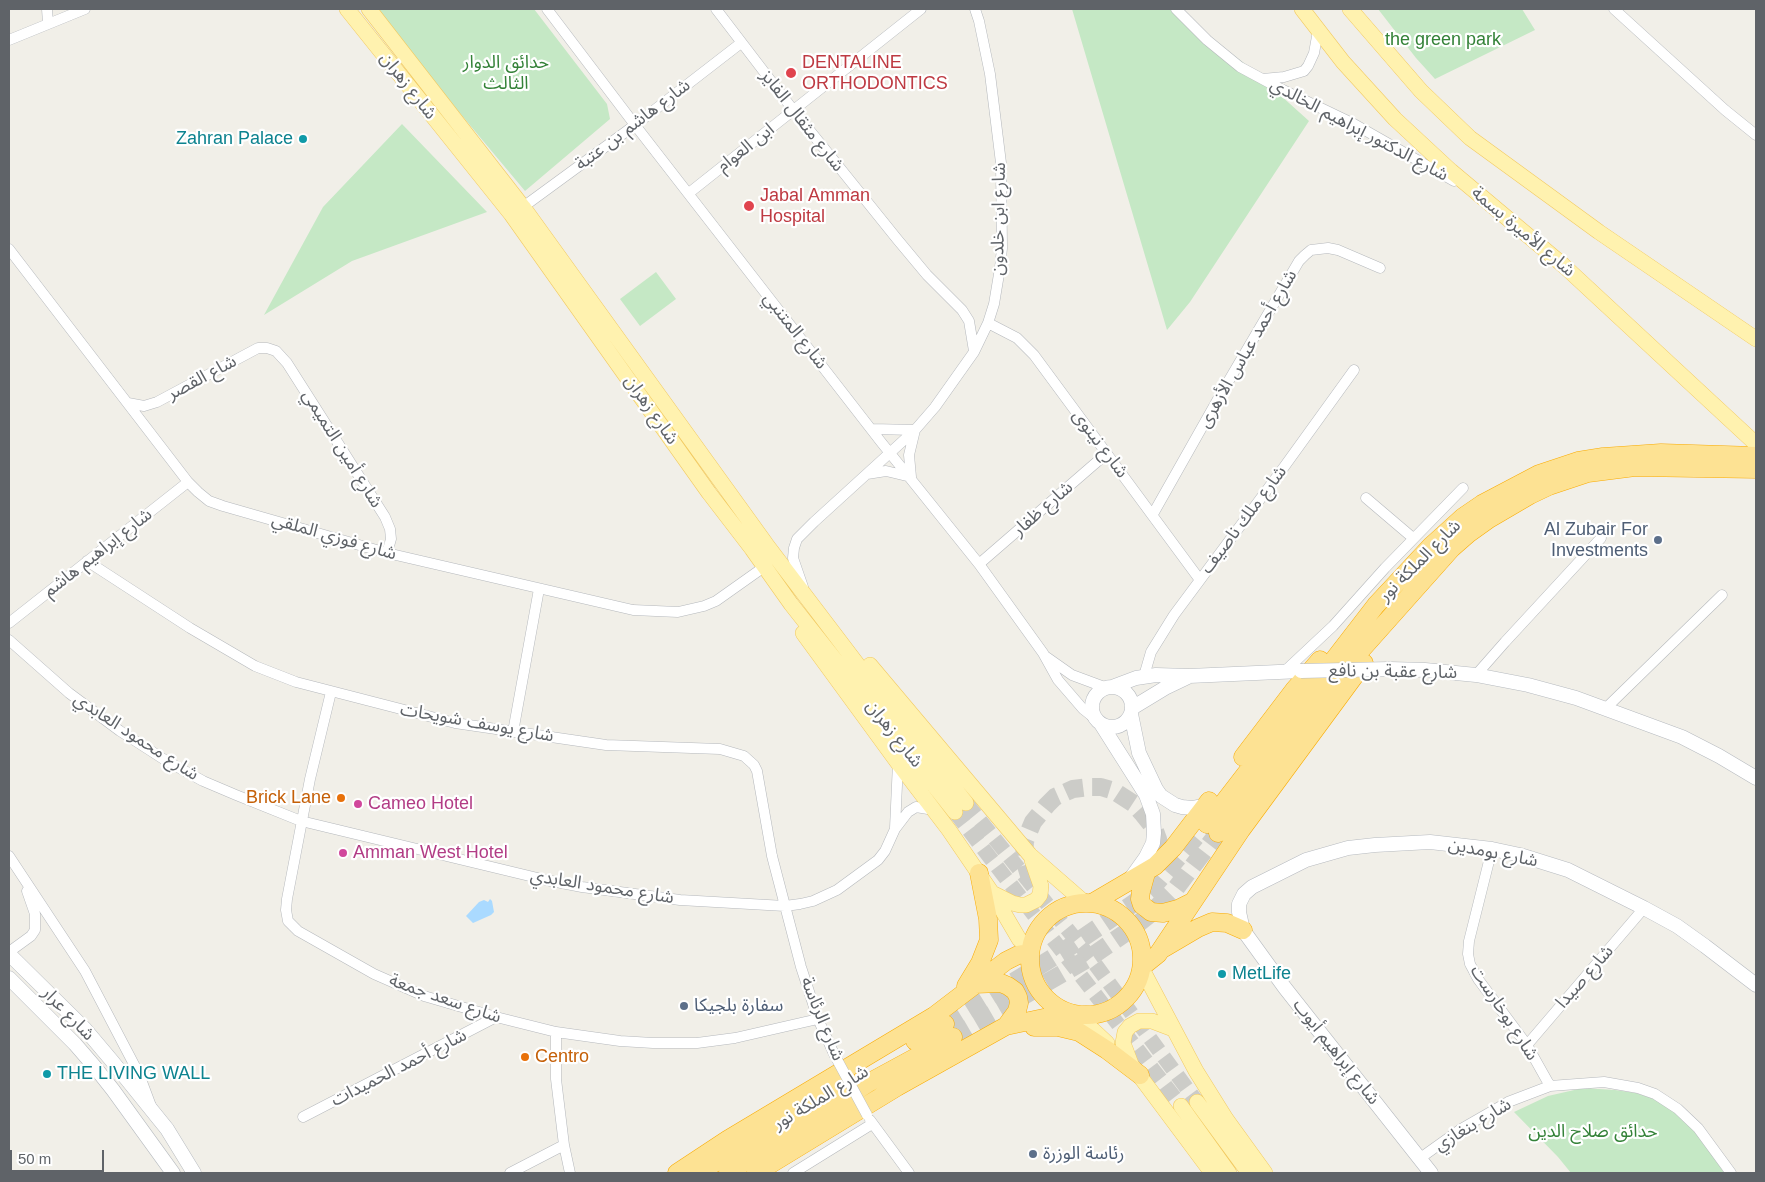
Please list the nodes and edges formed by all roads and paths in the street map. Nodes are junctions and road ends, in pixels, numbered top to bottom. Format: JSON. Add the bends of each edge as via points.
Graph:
{"nodes":[{"id":1,"x":47,"y":9,"type":"edge"},
{"id":2,"x":85,"y":9,"type":"edge"},
{"id":3,"x":347,"y":9,"type":"edge"},
{"id":4,"x":369,"y":9,"type":"edge"},
{"id":5,"x":547,"y":9,"type":"edge"},
{"id":6,"x":716,"y":9,"type":"edge"},
{"id":7,"x":922,"y":9,"type":"edge"},
{"id":8,"x":975,"y":9,"type":"edge"},
{"id":9,"x":1176,"y":9,"type":"edge"},
{"id":10,"x":1302,"y":9,"type":"edge"},
{"id":11,"x":1614,"y":9,"type":"edge"},
{"id":12,"x":1352,"y":10,"type":"edge"},
{"id":13,"x":48,"y":23,"type":"junction"},
{"id":14,"x":1318,"y":31,"type":"junction"},
{"id":15,"x":9,"y":40,"type":"edge"},
{"id":16,"x":741,"y":43,"type":"junction"},
{"id":17,"x":1263,"y":79,"type":"junction"},
{"id":18,"x":794,"y":111,"type":"junction"},
{"id":19,"x":635,"y":125,"type":"junction"},
{"id":20,"x":1756,"y":136,"type":"edge"},
{"id":21,"x":689,"y":193,"type":"junction"},
{"id":22,"x":1481,"y":196,"type":"junction"},
{"id":23,"x":523,"y":207,"type":"junction"},
{"id":24,"x":9,"y":249,"type":"edge"},
{"id":25,"x":1380,"y":268,"type":"dead end"},
{"id":26,"x":988,"y":323,"type":"junction"},
{"id":27,"x":1756,"y":338,"type":"edge"},
{"id":28,"x":276,"y":351,"type":"joint"},
{"id":29,"x":974,"y":352,"type":"junction"},
{"id":30,"x":1354,"y":370,"type":"dead end"},
{"id":31,"x":128,"y":403,"type":"junction"},
{"id":32,"x":872,"y":429,"type":"junction"},
{"id":33,"x":915,"y":430,"type":"junction"},
{"id":34,"x":1756,"y":444,"type":"edge"},
{"id":35,"x":890,"y":453,"type":"junction"},
{"id":36,"x":1106,"y":454,"type":"junction"},
{"id":37,"x":1756,"y":456,"type":"edge"},
{"id":38,"x":1756,"y":469,"type":"edge"},
{"id":39,"x":866,"y":474,"type":"junction"},
{"id":40,"x":911,"y":477,"type":"junction"},
{"id":41,"x":188,"y":482,"type":"junction"},
{"id":42,"x":1463,"y":488,"type":"dead end"},
{"id":43,"x":1366,"y":498,"type":"dead end"},
{"id":44,"x":1153,"y":514,"type":"junction"},
{"id":45,"x":1413,"y":538,"type":"junction"},
{"id":46,"x":1601,"y":538,"type":"dead end"},
{"id":47,"x":387,"y":553,"type":"junction"},
{"id":48,"x":87,"y":562,"type":"junction"},
{"id":49,"x":979,"y":564,"type":"junction"},
{"id":50,"x":764,"y":567,"type":"junction"},
{"id":51,"x":1200,"y":580,"type":"junction"},
{"id":52,"x":539,"y":589,"type":"junction"},
{"id":53,"x":804,"y":593,"type":"junction"},
{"id":54,"x":1722,"y":595,"type":"dead end"},
{"id":55,"x":791,"y":604,"type":"junction"},
{"id":56,"x":1376,"y":605,"type":"junction"},
{"id":57,"x":1392,"y":616,"type":"junction"},
{"id":58,"x":9,"y":623,"type":"edge"},
{"id":59,"x":829,"y":626,"type":"junction"},
{"id":60,"x":9,"y":640,"type":"edge"},
{"id":61,"x":1043,"y":654,"type":"junction"},
{"id":62,"x":1285,"y":671,"type":"junction"},
{"id":63,"x":1476,"y":675,"type":"junction"},
{"id":64,"x":1144,"y":676,"type":"junction"},
{"id":65,"x":1189,"y":676,"type":"junction"},
{"id":66,"x":1110,"y":688,"type":"junction"},
{"id":67,"x":331,"y":692,"type":"junction"},
{"id":68,"x":1606,"y":708,"type":"junction"},
{"id":69,"x":1132,"y":711,"type":"junction"},
{"id":70,"x":1099,"y":722,"type":"junction"},
{"id":71,"x":513,"y":732,"type":"junction"},
{"id":72,"x":898,"y":763,"type":"junction"},
{"id":73,"x":1756,"y":778,"type":"edge"},
{"id":74,"x":1207,"y":805,"type":"junction"},
{"id":75,"x":934,"y":810,"type":"junction"},
{"id":76,"x":301,"y":821,"type":"junction"},
{"id":77,"x":895,"y":829,"type":"junction"},
{"id":78,"x":1492,"y":849,"type":"junction"},
{"id":79,"x":1030,"y":855,"type":"junction"},
{"id":80,"x":9,"y":856,"type":"edge"},
{"id":81,"x":15,"y":865,"type":"junction"},
{"id":82,"x":1146,"y":872,"type":"junction"},
{"id":83,"x":979,"y":873,"type":"junction"},
{"id":84,"x":1128,"y":883,"type":"junction"},
{"id":85,"x":992,"y":893,"type":"junction"},
{"id":86,"x":1192,"y":902,"type":"junction"},
{"id":87,"x":1088,"y":903,"type":"junction"},
{"id":88,"x":785,"y":906,"type":"junction"},
{"id":89,"x":1644,"y":908,"type":"junction"},
{"id":90,"x":1243,"y":930,"type":"junction"},
{"id":91,"x":1161,"y":949,"type":"junction"},
{"id":92,"x":1030,"y":951,"type":"junction"},
{"id":93,"x":9,"y":953,"type":"edge"},
{"id":94,"x":1142,"y":968,"type":"junction"},
{"id":95,"x":9,"y":978,"type":"edge"},
{"id":96,"x":975,"y":984,"type":"junction"},
{"id":97,"x":1756,"y":985,"type":"edge"},
{"id":98,"x":961,"y":996,"type":"junction"},
{"id":99,"x":1072,"y":1014,"type":"junction"},
{"id":100,"x":496,"y":1017,"type":"junction"},
{"id":101,"x":818,"y":1019,"type":"junction"},
{"id":102,"x":1006,"y":1026,"type":"junction"},
{"id":103,"x":1173,"y":1030,"type":"junction"},
{"id":104,"x":556,"y":1032,"type":"junction"},
{"id":105,"x":985,"y":1038,"type":"junction"},
{"id":106,"x":1527,"y":1045,"type":"junction"},
{"id":107,"x":1135,"y":1069,"type":"junction"},
{"id":108,"x":1550,"y":1086,"type":"junction"},
{"id":109,"x":1197,"y":1102,"type":"tunnel mouth"},
{"id":110,"x":1181,"y":1106,"type":"tunnel mouth"},
{"id":111,"x":152,"y":1109,"type":"junction"},
{"id":112,"x":303,"y":1118,"type":"dead end"},
{"id":113,"x":870,"y":1120,"type":"junction"},
{"id":114,"x":564,"y":1145,"type":"junction"},
{"id":115,"x":1420,"y":1159,"type":"junction"},
{"id":116,"x":172,"y":1173,"type":"edge"},
{"id":117,"x":194,"y":1173,"type":"edge"},
{"id":118,"x":510,"y":1173,"type":"edge"},
{"id":119,"x":570,"y":1173,"type":"edge"},
{"id":120,"x":677,"y":1173,"type":"edge"},
{"id":121,"x":698,"y":1173,"type":"edge"},
{"id":122,"x":728,"y":1173,"type":"edge"},
{"id":123,"x":756,"y":1173,"type":"edge"},
{"id":124,"x":793,"y":1173,"type":"edge"},
{"id":125,"x":909,"y":1173,"type":"edge"},
{"id":126,"x":1211,"y":1173,"type":"edge"},
{"id":127,"x":1229,"y":1173,"type":"edge"},
{"id":128,"x":1249,"y":1173,"type":"edge"},
{"id":129,"x":1265,"y":1173,"type":"edge"},
{"id":130,"x":1431,"y":1173,"type":"edge"},
{"id":131,"x":1730,"y":1173,"type":"edge"}],
"edges":[{"from":1,"to":13,"type":"street"},
{"from":2,"to":13,"type":"street"},
{"from":3,"to":50,"type":"main road","name":"شارع زهران","via":[[511,214]]},
{"from":4,"to":23,"type":"main road","name":"شارع زهران"},
{"from":5,"to":19,"type":"street","name":"شارع المتنبي"},
{"from":6,"to":16,"type":"street","name":"شارع مثقال الفايز"},
{"from":7,"to":18,"type":"street","name":"ابن العوام"},
{"from":8,"to":26,"type":"street","name":"شارع ابن خلدون","via":[[990,74],[1002,163],[1000,268]]},
{"from":9,"to":17,"type":"street","name":"شارع الدكتور إبراهيم الخالدي","via":[[1230,60]]},
{"from":10,"to":14,"type":"main road","name":"شارع الأميرة بسمة"},
{"from":11,"to":20,"type":"street"},
{"from":12,"to":27,"type":"main road","via":[[1421,91],[1470,138],[1599,232]]},
{"from":13,"to":15,"type":"street"},
{"from":14,"to":17,"type":"street","name":"شارع الدكتور إبراهيم الخالدي","via":[[1314,53],[1304,71],[1284,78]]},
{"from":14,"to":22,"type":"main road","name":"شارع الأميرة بسمة","via":[[1395,119]]},
{"from":16,"to":18,"type":"street","name":"شارع مثقال الفايز"},
{"from":16,"to":19,"type":"street","name":"شارع هاشم بن عتبة"},
{"from":17,"to":22,"type":"street","name":"شارع الدكتور إبراهيم الخالدي","via":[[1354,124]]},
{"from":18,"to":21,"type":"street","name":"ابن العوام"},
{"from":18,"to":29,"type":"street","name":"شارع مثقال الفايز","via":[[912,258],[967,316]]},
{"from":19,"to":21,"type":"street","name":"شارع المتنبي"},
{"from":19,"to":23,"type":"street","name":"شارع هاشم بن عتبة"},
{"from":21,"to":32,"type":"street","name":"شارع المتنبي"},
{"from":22,"to":34,"type":"main road","name":"شارع الأميرة بسمة","via":[[1563,265]]},
{"from":23,"to":53,"type":"main road","name":"شارع زهران"},
{"from":24,"to":31,"type":"street","name":"شارع فوزي الملقي"},
{"from":25,"to":44,"type":"street","name":"شارع أحمد عباس الأزهرى","via":[[1328,248],[1305,254]]},
{"from":26,"to":29,"type":"street","name":"شارع ابن خلدون"},
{"from":26,"to":36,"type":"street","name":"شارع نينوى","via":[[1026,345]]},
{"from":28,"to":31,"type":"street","name":"شاع القصر","via":[[258,348],[157,402],[144,406]]},
{"from":28,"to":47,"type":"street","name":"شارع أمين التميمي","via":[[287,363],[385,517],[391,539]]},
{"from":29,"to":33,"type":"street","name":"شارع ابن خلدون"},
{"from":30,"to":51,"type":"street","name":"شارع ملك ناصيف"},
{"from":31,"to":41,"type":"street","name":"شارع فوزي الملقي"},
{"from":32,"to":33,"type":"street"},
{"from":32,"to":35,"type":"street","name":"شارع المتنبي"},
{"from":33,"to":35,"type":"street","name":"شارع ابن خلدون"},
{"from":33,"to":40,"type":"street","via":[[909,455]]},
{"from":35,"to":39,"type":"street","name":"شارع ابن خلدون"},
{"from":35,"to":40,"type":"street","name":"شارع المتنبي"},
{"from":36,"to":44,"type":"street","name":"شارع نينوى"},
{"from":36,"to":49,"type":"street","name":"شارع ظفار"},
{"from":37,"to":56,"type":"highway","name":"شارع الملكة نور","via":[[1661,452],[1603,457],[1558,466],[1496,495],[1463,517],[1430,546]]},
{"from":38,"to":57,"type":"highway","name":"شارع الملكة نور","via":[[1635,467],[1588,473],[1550,486],[1495,515],[1468,534]]},
{"from":39,"to":40,"type":"street","via":[[886,471]]},
{"from":39,"to":53,"type":"street","name":"شارع ابن خلدون","via":[[802,533],[795,544],[793,558]]},
{"from":40,"to":49,"type":"street","name":"شارع المتنبي"},
{"from":41,"to":47,"type":"street","name":"شارع فوزي الملقي","via":[[210,501],[223,506]]},
{"from":41,"to":48,"type":"street","name":"شارع إبراهيم هاشم"},
{"from":42,"to":45,"type":"street"},
{"from":43,"to":45,"type":"street"},
{"from":44,"to":51,"type":"street","name":"شارع نينوى"},
{"from":45,"to":62,"type":"street","via":[[1333,626]]},
{"from":46,"to":63,"type":"street"},
{"from":47,"to":52,"type":"street","name":"شارع فوزي الملقي"},
{"from":48,"to":58,"type":"street","name":"شارع إبراهيم هاشم"},
{"from":48,"to":67,"type":"street","name":"شارع يوسف شويحات","via":[[255,666]]},
{"from":49,"to":61,"type":"street","name":"شارع المتنبي"},
{"from":50,"to":52,"type":"street","name":"شارع فوزي الملقي","via":[[716,601],[678,612],[633,610]]},
{"from":50,"to":55,"type":"main road","name":"شارع زهران"},
{"from":51,"to":64,"type":"street","name":"شارع ملك ناصيف","via":[[1157,640],[1146,662]]},
{"from":52,"to":71,"type":"street"},
{"from":53,"to":59,"type":"main road","name":"شارع زهران"},
{"from":54,"to":68,"type":"street"},
{"from":55,"to":59,"type":"main road","name":"شارع زهران","via":[[960,807]]},
{"from":55,"to":72,"type":"main road","via":[[807,638]]},
{"from":56,"to":57,"type":"highway","name":"شارع الملكة نور","via":[[1213,829]]},
{"from":56,"to":74,"type":"highway","via":[[1351,626],[1314,666]]},
{"from":57,"to":86,"type":"highway","via":[[1384,637]]},
{"from":59,"to":79,"type":"main road","via":[[865,659]]},
{"from":60,"to":76,"type":"street","name":"شارع محمود العابدي","via":[[69,693],[165,760],[203,781]]},
{"from":61,"to":66,"type":"street","name":"شارع المتنبي","via":[[1072,674]]},
{"from":61,"to":70,"type":"street","name":"شارع المتنبي","via":[[1073,699]]},
{"from":62,"to":63,"type":"street","name":"شارع عقبة بن نافع","bridge":true,"via":[[1390,669]]},
{"from":62,"to":65,"type":"street","name":"شارع عقبة بن نافع"},
{"from":63,"to":68,"type":"street","name":"شارع عقبة بن نافع","via":[[1536,687]]},
{"from":64,"to":65,"type":"street","name":"شارع عقبة بن نافع"},
{"from":64,"to":66,"type":"street","name":"شارع عقبة بن نافع"},
{"from":65,"to":69,"type":"street","name":"شارع عقبة بن نافع"},
{"from":66,"to":69,"type":"street","via":[[1117,688],[1130,698]]},
{"from":66,"to":70,"type":"street","via":[[1094,698],[1092,710]]},
{"from":67,"to":71,"type":"street","name":"شارع يوسف شويحات","via":[[455,723]]},
{"from":67,"to":76,"type":"street","name":"شارع سعد جمعة"},
{"from":68,"to":73,"type":"street","name":"شارع عقبة بن نافع","via":[[1689,741]]},
{"from":69,"to":70,"type":"street","via":[[1128,720],[1112,728]]},
{"from":69,"to":74,"type":"street","via":[[1139,753],[1156,789],[1175,806],[1192,808]]},
{"from":70,"to":84,"type":"street","name":"شارع المتنبي","via":[[1146,795],[1153,814],[1153,843]]},
{"from":71,"to":88,"type":"street","name":"شارع يوسف شويحات","via":[[606,745],[720,749],[744,756],[757,771],[772,856]]},
{"from":72,"to":75,"type":"main road"},
{"from":72,"to":77,"type":"street","name":"شارع محمود العابدي"},
{"from":74,"to":82,"type":"highway","via":[[1173,848]]},
{"from":75,"to":77,"type":"street","name":"شارع محمود العابدي","via":[[913,808]]},
{"from":75,"to":83,"type":"main road"},
{"from":76,"to":88,"type":"street","name":"شارع محمود العابدي","via":[[582,888],[680,900]]},
{"from":76,"to":100,"type":"street","name":"شارع سعد جمعة","via":[[286,910],[288,921],[298,931],[340,956],[400,986]]},
{"from":77,"to":88,"type":"street","name":"شارع محمود العابدي","via":[[878,860],[854,879],[813,901]]},
{"from":78,"to":89,"type":"street","name":"شارع بومدين","via":[[1568,870]]},
{"from":78,"to":90,"type":"street","name":"شارع بومدين","via":[[1413,842],[1326,854],[1274,875],[1247,891],[1239,904]]},
{"from":78,"to":106,"type":"street","name":"شارع بوخارست","via":[[1468,954],[1478,979]]},
{"from":79,"to":85,"type":"main road","via":[[1041,886],[1036,900],[1020,905]]},
{"from":79,"to":87,"type":"main road"},
{"from":80,"to":81,"type":"street"},
{"from":81,"to":93,"type":"street","via":[[30,899],[36,925],[31,936]]},
{"from":81,"to":111,"type":"street","via":[[85,971],[142,1081]]},
{"from":82,"to":84,"type":"highway"},
{"from":82,"to":86,"type":"highway","via":[[1140,899],[1152,912],[1163,913]]},
{"from":83,"to":85,"type":"main road"},
{"from":83,"to":98,"type":"highway","via":[[989,940]]},
{"from":84,"to":87,"type":"highway"},
{"from":85,"to":92,"type":"main road","via":[[1014,932]]},
{"from":86,"to":91,"type":"highway"},
{"from":87,"to":92,"type":"highway","via":[[1066,906],[1049,916],[1037,930]]},
{"from":87,"to":94,"type":"highway","via":[[1109,907],[1124,917],[1142,948]]},
{"from":88,"to":101,"type":"street","name":"شارع الرئاسة"},
{"from":89,"to":97,"type":"street","name":"شارع بومدين","via":[[1677,926]]},
{"from":89,"to":106,"type":"street","name":"شارع صيدا"},
{"from":90,"to":91,"type":"highway","via":[[1227,923],[1212,922]]},
{"from":90,"to":115,"type":"street","name":"شارع إبراهيم أيوب"},
{"from":91,"to":94,"type":"highway"},
{"from":92,"to":96,"type":"highway","via":[[1012,957]]},
{"from":92,"to":99,"type":"highway","via":[[1030,968],[1038,989],[1054,1006]]},
{"from":93,"to":111,"type":"street","name":"شارع عرار","via":[[84,1030]]},
{"from":94,"to":99,"type":"highway","via":[[1136,986],[1126,1000],[1112,1010],[1095,1015]]},
{"from":94,"to":103,"type":"main road"},
{"from":95,"to":116,"type":"street","name":"شارع عرار","via":[[94,1066]]},
{"from":96,"to":98,"type":"highway"},
{"from":96,"to":102,"type":"highway","via":[[1001,983],[1014,991],[1019,1004]]},
{"from":98,"to":120,"type":"highway","via":[[913,1029]]},
{"from":99,"to":102,"type":"highway"},
{"from":99,"to":107,"type":"main road"},
{"from":100,"to":104,"type":"street","name":"شارع سعد جمعة"},
{"from":100,"to":112,"type":"street","name":"شارع أحمد الحميدات"},
{"from":101,"to":104,"type":"street","name":"شارع سعد جمعة","via":[[697,1043],[628,1042]]},
{"from":101,"to":113,"type":"street","name":"شارع الرئاسة","bridge":true},
{"from":102,"to":105,"type":"highway"},
{"from":103,"to":107,"type":"main road","via":[[1152,1021],[1139,1021],[1130,1026],[1125,1032],[1124,1043]]},
{"from":103,"to":129,"type":"main road","via":[[1214,1101]]},
{"from":104,"to":114,"type":"street","via":[[556,1079]]},
{"from":105,"to":107,"type":"highway","via":[[1038,1026],[1058,1027],[1079,1032]]},
{"from":105,"to":123,"type":"highway"},
{"from":106,"to":108,"type":"street","name":"شارع بوخارست"},
{"from":107,"to":126,"type":"main road"},
{"from":108,"to":115,"type":"street","name":"شارع بنغازي","via":[[1488,1112]]},
{"from":108,"to":131,"type":"street","name":"شارع بنغازي","via":[[1604,1082],[1655,1094],[1698,1128]]},
{"from":109,"to":128,"type":"main road"},
{"from":110,"to":127,"type":"main road"},
{"from":111,"to":117,"type":"street","name":"شارع عرار"},
{"from":113,"to":124,"type":"street"},
{"from":113,"to":125,"type":"street","name":"شارع الرئاسة"},
{"from":114,"to":118,"type":"street"},
{"from":114,"to":119,"type":"street"},
{"from":115,"to":130,"type":"street","name":"شارع إبراهيم أيوب"},
{"from":121,"to":122,"type":"highway","name":"شارع الملكة نور","via":[[895,1052],[949,1030],[914,1057]]}]}
